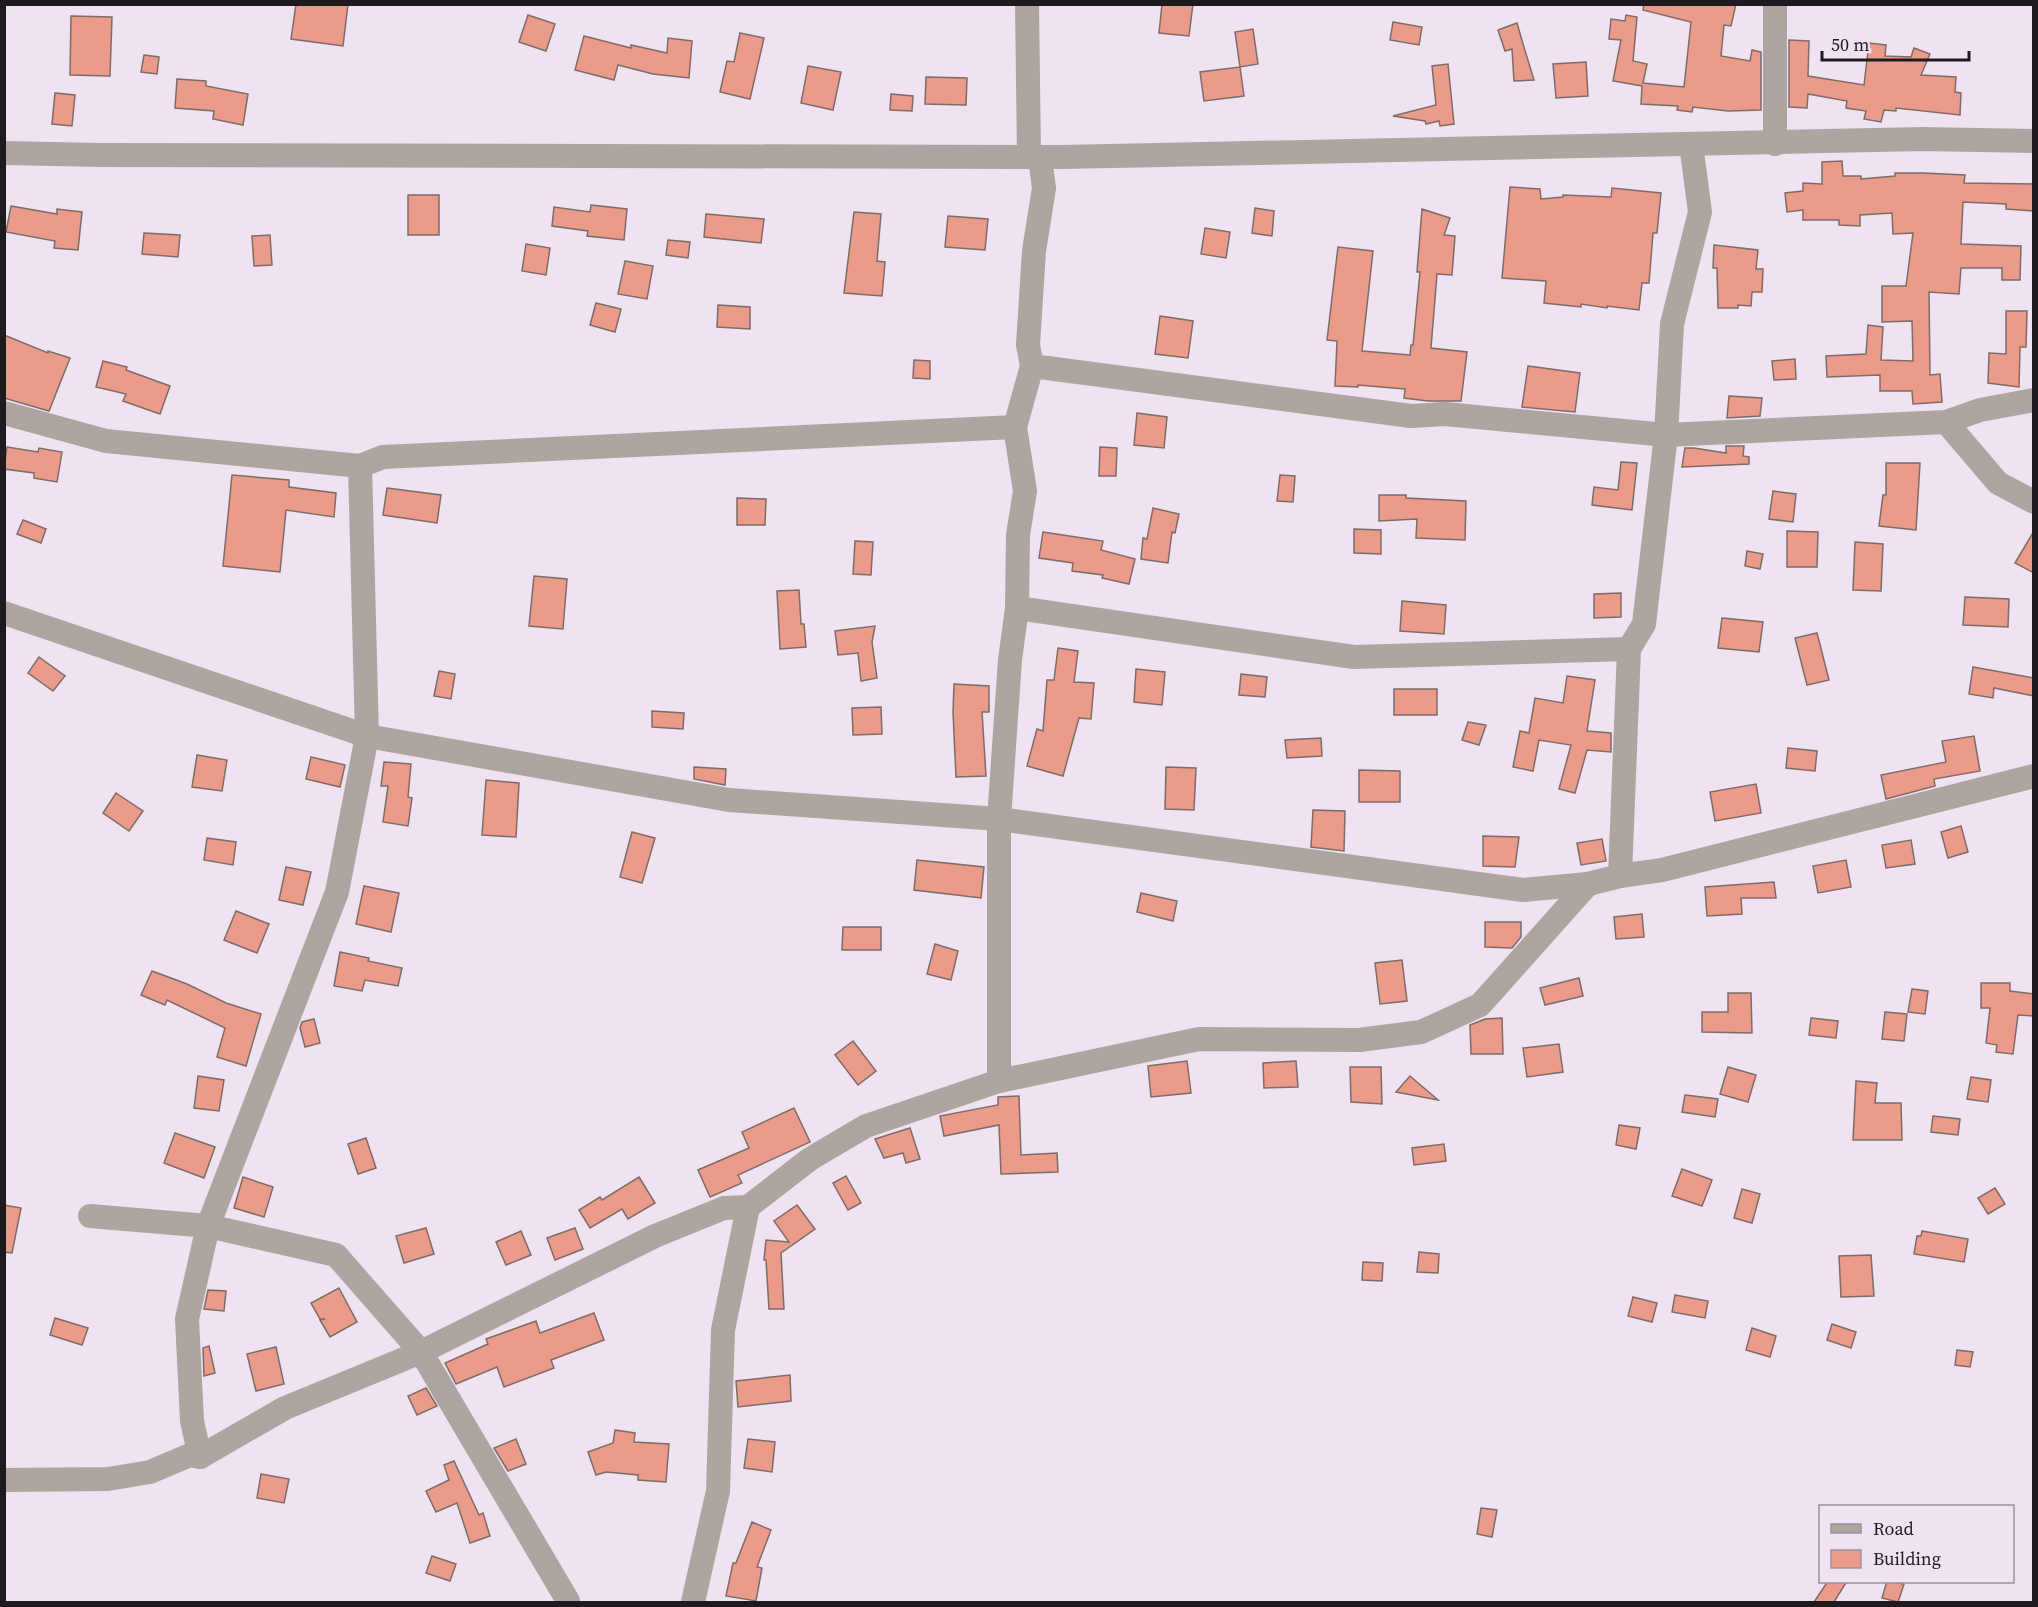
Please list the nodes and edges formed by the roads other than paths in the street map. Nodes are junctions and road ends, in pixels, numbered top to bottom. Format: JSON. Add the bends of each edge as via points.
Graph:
{"nodes":[{"id":1,"x":1027,"y":4,"type":"edge"},
{"id":2,"x":1775,"y":4,"type":"edge"},
{"id":3,"x":2034,"y":141,"type":"edge"},
{"id":4,"x":1691,"y":144,"type":"junction"},
{"id":5,"x":1775,"y":144,"type":"junction"},
{"id":6,"x":4,"y":153,"type":"edge"},
{"id":7,"x":1029,"y":157,"type":"junction"},
{"id":8,"x":1032,"y":366,"type":"junction"},
{"id":9,"x":2034,"y":400,"type":"edge"},
{"id":10,"x":4,"y":413,"type":"edge"},
{"id":11,"x":1946,"y":422,"type":"junction"},
{"id":12,"x":1016,"y":426,"type":"junction"},
{"id":13,"x":1666,"y":435,"type":"junction"},
{"id":14,"x":360,"y":466,"type":"junction"},
{"id":15,"x":2034,"y":502,"type":"edge"},
{"id":16,"x":1017,"y":608,"type":"junction"},
{"id":17,"x":4,"y":613,"type":"edge"},
{"id":18,"x":1629,"y":649,"type":"junction"},
{"id":19,"x":367,"y":736,"type":"junction"},
{"id":20,"x":2034,"y":776,"type":"edge"},
{"id":21,"x":999,"y":819,"type":"junction"},
{"id":22,"x":1620,"y":876,"type":"junction"},
{"id":23,"x":1588,"y":884,"type":"junction"},
{"id":24,"x":999,"y":1081,"type":"junction"},
{"id":25,"x":748,"y":1207,"type":"junction"},
{"id":26,"x":90,"y":1216,"type":"dead end"},
{"id":27,"x":208,"y":1226,"type":"junction"},
{"id":28,"x":420,"y":1352,"type":"junction"},
{"id":29,"x":200,"y":1457,"type":"junction"},
{"id":30,"x":4,"y":1480,"type":"edge"},
{"id":31,"x":568,"y":1601,"type":"edge"},
{"id":32,"x":693,"y":1602,"type":"edge"}],
"edges":[{"from":1,"to":7,"type":"street"},
{"from":2,"to":5,"type":"street"},
{"from":3,"to":5,"type":"street","via":[[1923,139]]},
{"from":4,"to":5,"type":"street"},
{"from":4,"to":7,"type":"street"},
{"from":4,"to":13,"type":"street","via":[[1700,212],[1672,324]]},
{"from":6,"to":7,"type":"street"},
{"from":7,"to":8,"type":"street","via":[[1040,158],[1044,188],[1034,251],[1028,345]]},
{"from":8,"to":12,"type":"street"},
{"from":8,"to":13,"type":"street","via":[[1411,416],[1444,414]]},
{"from":9,"to":11,"type":"street","via":[[1980,410]]},
{"from":10,"to":14,"type":"street","via":[[106,441]]},
{"from":11,"to":13,"type":"street"},
{"from":11,"to":15,"type":"street","via":[[1998,483]]},
{"from":12,"to":14,"type":"street","via":[[383,457]]},
{"from":12,"to":16,"type":"street","via":[[1025,491],[1018,535]]},
{"from":13,"to":18,"type":"street","via":[[1644,624]]},
{"from":14,"to":19,"type":"street"},
{"from":16,"to":18,"type":"street","via":[[1354,657]]},
{"from":16,"to":21,"type":"street"},
{"from":17,"to":19,"type":"street"},
{"from":18,"to":22,"type":"street"},
{"from":19,"to":21,"type":"street","via":[[729,800]]},
{"from":19,"to":27,"type":"street","via":[[337,892]]},
{"from":20,"to":22,"type":"street","via":[[1662,870]]},
{"from":21,"to":23,"type":"street","via":[[1523,890]]},
{"from":21,"to":24,"type":"street"},
{"from":22,"to":23,"type":"street"},
{"from":23,"to":24,"type":"street","via":[[1480,1005],[1421,1032],[1359,1040],[1199,1039]]},
{"from":24,"to":25,"type":"street","via":[[866,1126],[810,1159]]},
{"from":25,"to":28,"type":"street","via":[[724,1208],[655,1236]]},
{"from":25,"to":32,"type":"street","via":[[723,1330],[718,1491]]},
{"from":26,"to":27,"type":"street"},
{"from":27,"to":28,"type":"street","via":[[336,1255]]},
{"from":27,"to":29,"type":"street","via":[[187,1319],[192,1421]]},
{"from":28,"to":29,"type":"street","via":[[285,1408]]},
{"from":28,"to":31,"type":"street"},
{"from":29,"to":30,"type":"street","via":[[190,1455],[150,1472],[108,1479]]}]}
